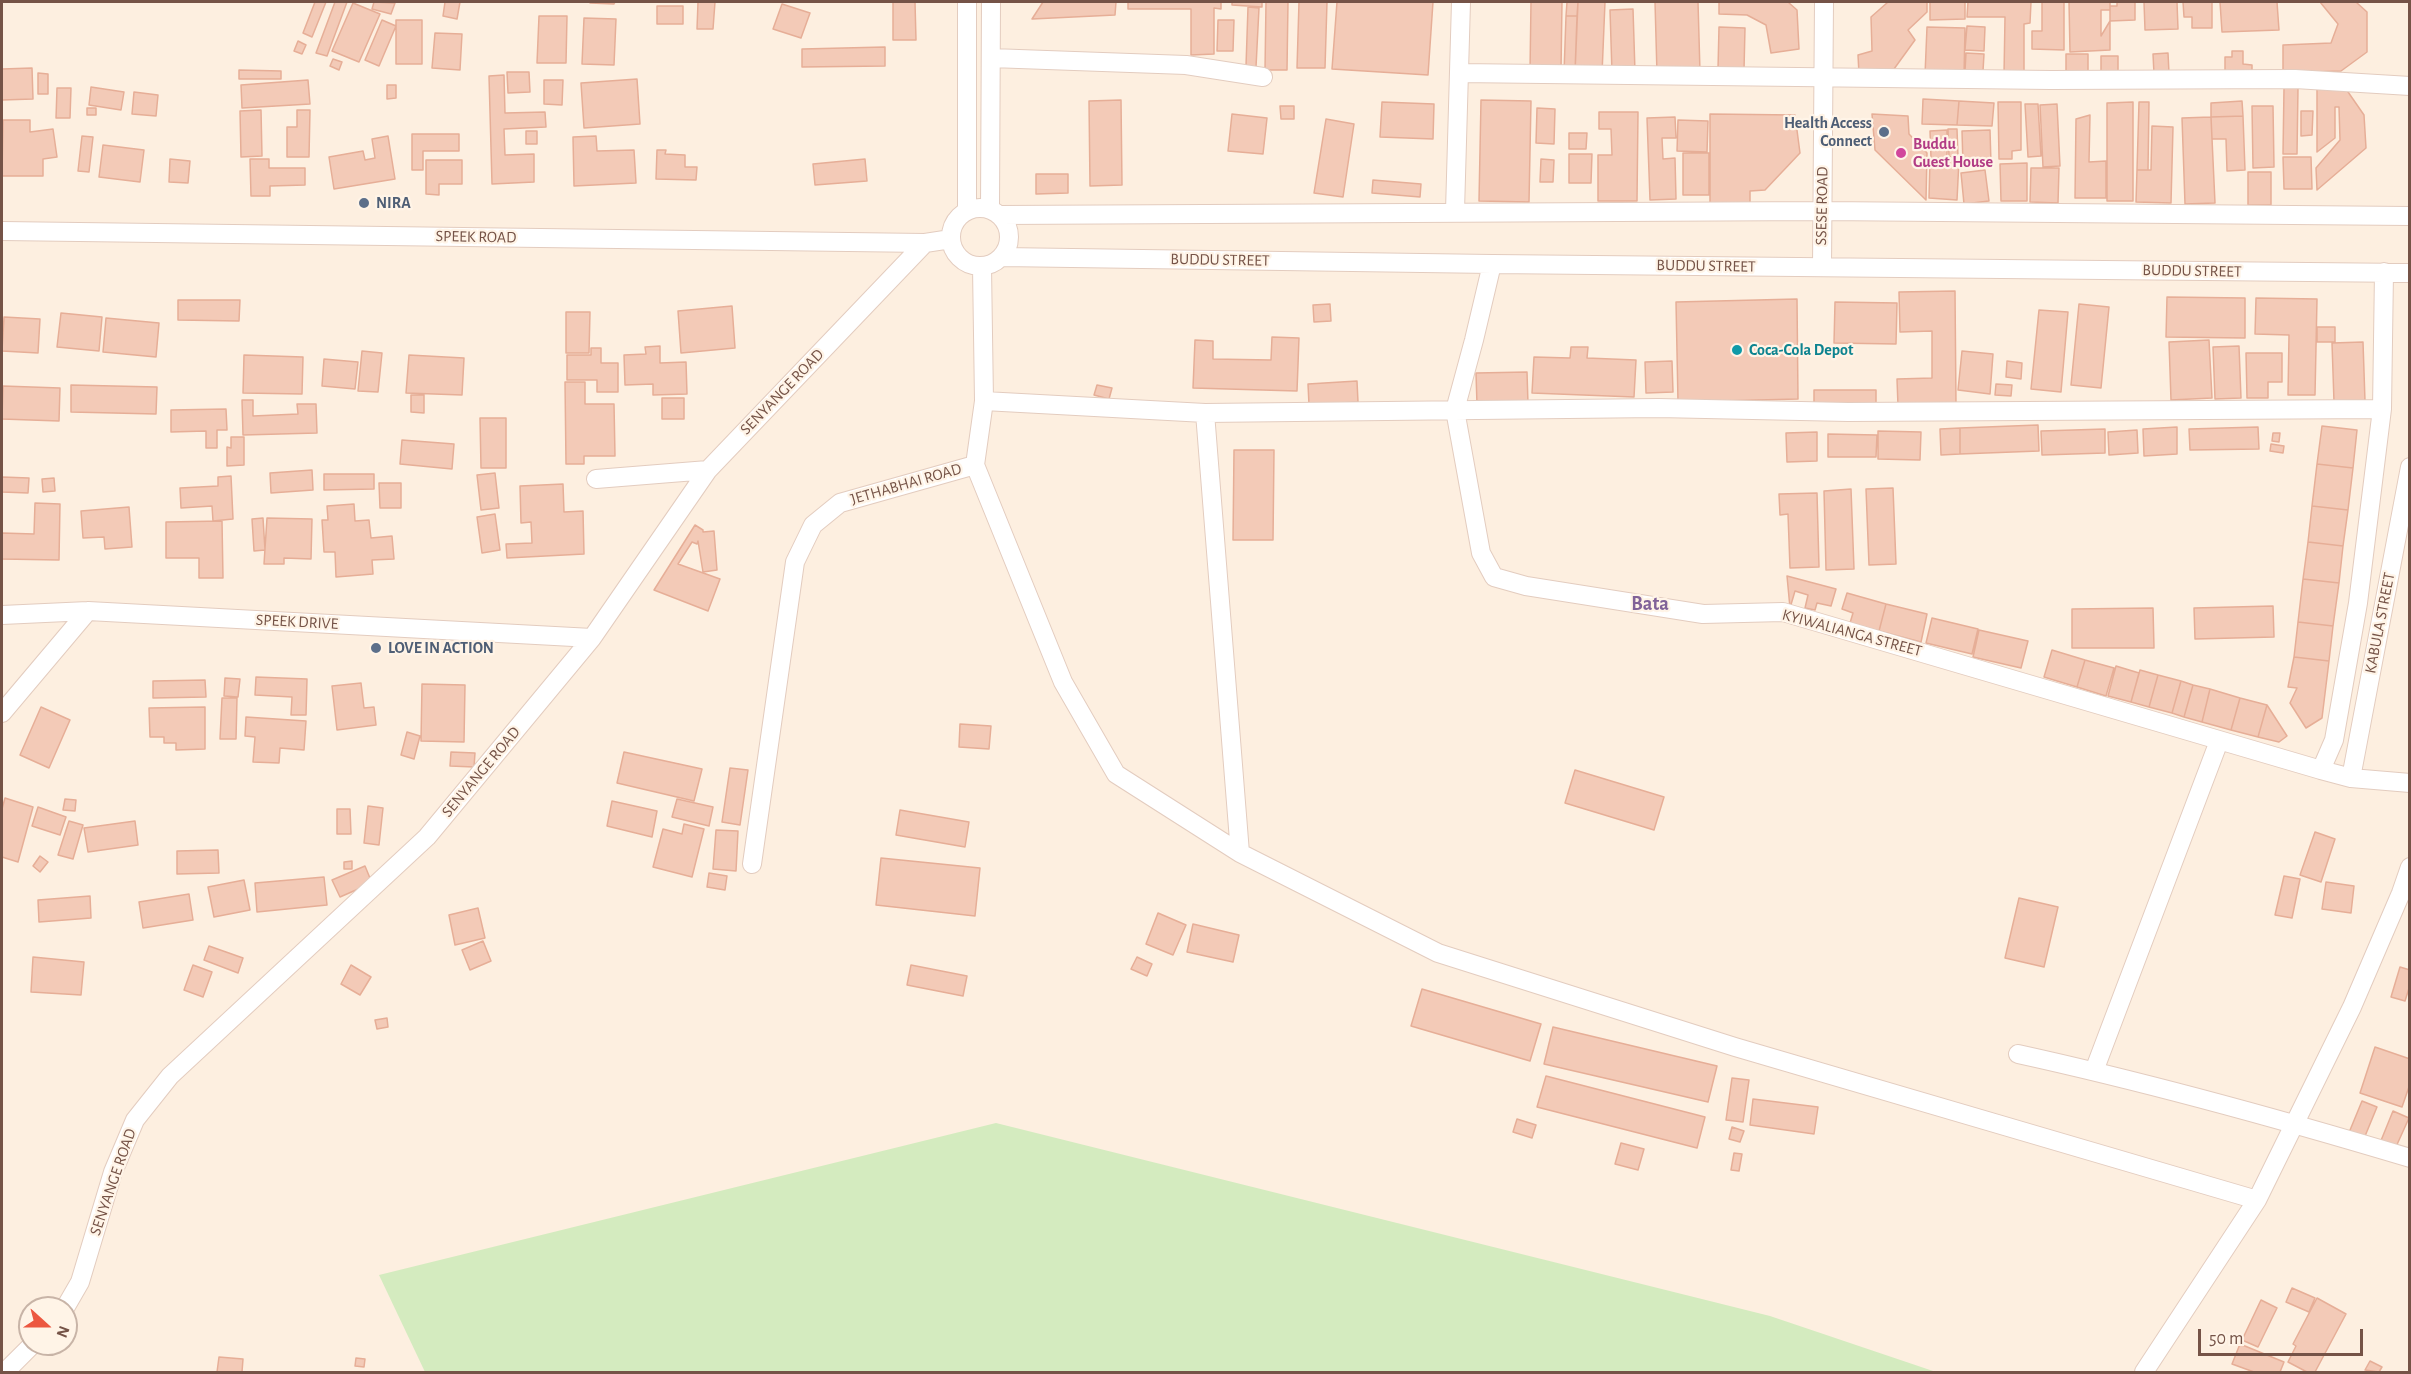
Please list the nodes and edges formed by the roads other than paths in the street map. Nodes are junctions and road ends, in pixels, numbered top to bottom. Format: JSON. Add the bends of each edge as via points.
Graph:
{"nodes":[{"id":1,"x":968,"y":2,"type":"edge"},
{"id":2,"x":991,"y":2,"type":"edge"},
{"id":3,"x":1461,"y":2,"type":"edge"},
{"id":4,"x":1824,"y":2,"type":"edge"},
{"id":5,"x":991,"y":58,"type":"junction"},
{"id":6,"x":1459,"y":73,"type":"junction"},
{"id":7,"x":1263,"y":76,"type":"dead end"},
{"id":8,"x":1824,"y":79,"type":"junction"},
{"id":9,"x":2409,"y":86,"type":"edge"},
{"id":10,"x":967,"y":210,"type":"junction"},
{"id":11,"x":1823,"y":210,"type":"junction"},
{"id":12,"x":1455,"y":211,"type":"junction"},
{"id":13,"x":995,"y":212,"type":"junction"},
{"id":14,"x":2409,"y":216,"type":"edge"},
{"id":15,"x":2,"y":231,"type":"edge"},
{"id":16,"x":951,"y":239,"type":"junction"},
{"id":17,"x":925,"y":243,"type":"junction"},
{"id":18,"x":1002,"y":257,"type":"junction"},
{"id":19,"x":1492,"y":264,"type":"junction"},
{"id":20,"x":982,"y":267,"type":"junction"},
{"id":21,"x":1822,"y":267,"type":"junction"},
{"id":22,"x":2384,"y":272,"type":"junction"},
{"id":23,"x":2409,"y":273,"type":"edge"},
{"id":24,"x":984,"y":401,"type":"junction"},
{"id":25,"x":2382,"y":409,"type":"junction"},
{"id":26,"x":1455,"y":410,"type":"junction"},
{"id":27,"x":1204,"y":413,"type":"junction"},
{"id":28,"x":975,"y":465,"type":"junction"},
{"id":29,"x":2409,"y":467,"type":"edge"},
{"id":30,"x":708,"y":470,"type":"junction"},
{"id":31,"x":596,"y":479,"type":"dead end"},
{"id":32,"x":88,"y":611,"type":"junction"},
{"id":33,"x":2,"y":615,"type":"edge"},
{"id":34,"x":592,"y":638,"type":"junction"},
{"id":35,"x":2,"y":713,"type":"edge"},
{"id":36,"x":2219,"y":741,"type":"junction"},
{"id":37,"x":2321,"y":770,"type":"junction"},
{"id":38,"x":2351,"y":778,"type":"junction"},
{"id":39,"x":2409,"y":783,"type":"edge"},
{"id":40,"x":1240,"y":853,"type":"junction"},
{"id":41,"x":752,"y":864,"type":"dead end"},
{"id":42,"x":2409,"y":867,"type":"edge"},
{"id":43,"x":2018,"y":1054,"type":"dead end"},
{"id":44,"x":2094,"y":1071,"type":"junction"},
{"id":45,"x":2295,"y":1124,"type":"junction"},
{"id":46,"x":2409,"y":1158,"type":"edge"},
{"id":47,"x":2257,"y":1200,"type":"junction"},
{"id":48,"x":72,"y":1296,"type":"edge"},
{"id":49,"x":21,"y":1356,"type":"edge"},
{"id":50,"x":5,"y":1372,"type":"edge"},
{"id":51,"x":2144,"y":1372,"type":"edge"}],
"edges":[{"from":1,"to":10,"type":"street"},
{"from":2,"to":5,"type":"street"},
{"from":3,"to":6,"type":"street"},
{"from":4,"to":8,"type":"street","name":"SSESE ROAD"},
{"from":5,"to":7,"type":"street","via":[[1186,65]]},
{"from":5,"to":13,"type":"street"},
{"from":6,"to":8,"type":"street"},
{"from":6,"to":12,"type":"street"},
{"from":8,"to":9,"type":"street","via":[[2295,79]]},
{"from":8,"to":11,"type":"street","name":"SSESE ROAD"},
{"from":10,"to":13,"type":"street","via":[[978,207]]},
{"from":10,"to":16,"type":"street","via":[[952,227]]},
{"from":11,"to":12,"type":"street"},
{"from":11,"to":14,"type":"street"},
{"from":11,"to":21,"type":"street","name":"SSESE ROAD"},
{"from":12,"to":13,"type":"street"},
{"from":13,"to":18,"type":"street","via":[[1007,224],[1010,235]]},
{"from":15,"to":17,"type":"street","name":"SPEEK ROAD"},
{"from":16,"to":17,"type":"street","name":"SPEEK ROAD"},
{"from":16,"to":20,"type":"street","via":[[960,259]]},
{"from":17,"to":30,"type":"street","name":"SENYANGE ROAD"},
{"from":18,"to":19,"type":"street","name":"BUDDU STREET"},
{"from":18,"to":20,"type":"street"},
{"from":19,"to":21,"type":"street","name":"BUDDU STREET"},
{"from":19,"to":26,"type":"street","name":"KYIWALIANGA STREET"},
{"from":20,"to":24,"type":"street","name":"JETHABHAI ROAD"},
{"from":21,"to":22,"type":"street","name":"BUDDU STREET"},
{"from":22,"to":23,"type":"street","name":"BUDDU STREET"},
{"from":22,"to":25,"type":"street"},
{"from":24,"to":27,"type":"street"},
{"from":24,"to":28,"type":"street","name":"JETHABHAI ROAD"},
{"from":25,"to":26,"type":"street"},
{"from":25,"to":37,"type":"street","via":[[2358,603],[2334,740]]},
{"from":26,"to":27,"type":"street"},
{"from":26,"to":36,"type":"street","name":"KYIWALIANGA STREET","via":[[1481,553],[1494,577],[1526,586],[1703,614],[1783,612]]},
{"from":27,"to":40,"type":"street"},
{"from":28,"to":40,"type":"street","via":[[1063,682],[1116,774]]},
{"from":28,"to":41,"type":"street","name":"JETHABHAI ROAD","via":[[840,503],[813,525],[795,562]]},
{"from":29,"to":38,"type":"street","name":"KABULA STREET"},
{"from":30,"to":31,"type":"street"},
{"from":30,"to":34,"type":"street","name":"SENYANGE ROAD"},
{"from":32,"to":33,"type":"street","name":"SPEEK DRIVE"},
{"from":32,"to":34,"type":"street","name":"SPEEK DRIVE"},
{"from":32,"to":35,"type":"street"},
{"from":34,"to":48,"type":"street","name":"SENYANGE ROAD","via":[[427,837],[170,1076],[135,1120],[113,1172],[80,1282]]},
{"from":36,"to":37,"type":"street","name":"KYIWALIANGA STREET"},
{"from":36,"to":44,"type":"street"},
{"from":37,"to":38,"type":"street","name":"KYIWALIANGA STREET"},
{"from":38,"to":39,"type":"street","name":"KYIWALIANGA STREET"},
{"from":40,"to":47,"type":"street","via":[[1438,953],[1735,1047]]},
{"from":42,"to":45,"type":"street","via":[[2370,969]]},
{"from":43,"to":44,"type":"street"},
{"from":44,"to":45,"type":"street"},
{"from":45,"to":46,"type":"street"},
{"from":45,"to":47,"type":"street"},
{"from":47,"to":51,"type":"street"},
{"from":49,"to":50,"type":"street"}]}
